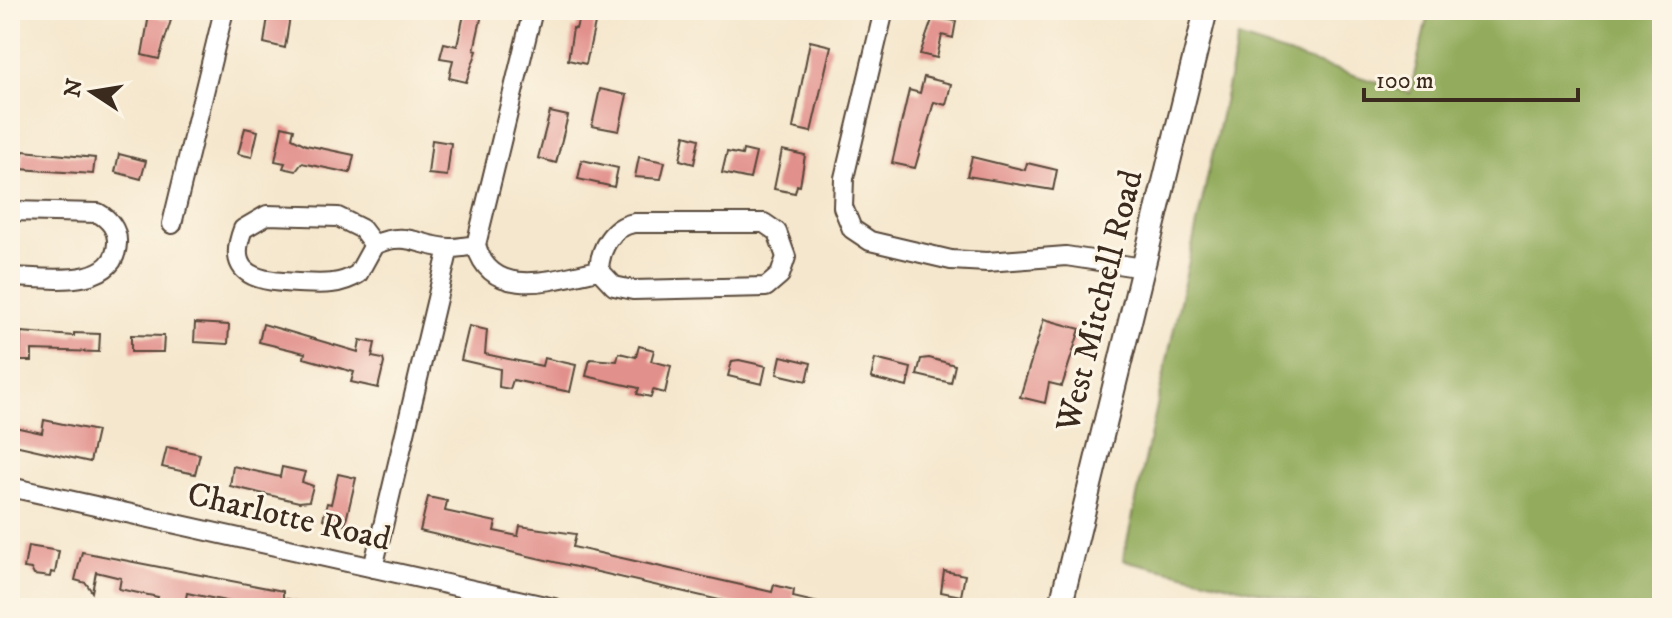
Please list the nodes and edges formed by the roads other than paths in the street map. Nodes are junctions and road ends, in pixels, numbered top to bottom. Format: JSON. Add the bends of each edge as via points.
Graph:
{"nodes":[{"id":1,"x":224,"y":10,"type":"edge"},
{"id":2,"x":533,"y":10,"type":"edge"},
{"id":3,"x":884,"y":10,"type":"edge"},
{"id":4,"x":1206,"y":10,"type":"edge"},
{"id":5,"x":10,"y":211,"type":"edge"},
{"id":6,"x":172,"y":224,"type":"dead end"},
{"id":7,"x":374,"y":245,"type":"junction"},
{"id":8,"x":476,"y":245,"type":"junction"},
{"id":9,"x":449,"y":248,"type":"junction"},
{"id":10,"x":1143,"y":268,"type":"junction"},
{"id":11,"x":599,"y":270,"type":"junction"},
{"id":12,"x":10,"y":277,"type":"edge"},
{"id":13,"x":10,"y":487,"type":"edge"},
{"id":14,"x":373,"y":568,"type":"junction"},
{"id":15,"x":554,"y":608,"type":"edge"},
{"id":16,"x":1060,"y":608,"type":"edge"}],
"edges":[{"from":1,"to":6,"type":"street"},
{"from":2,"to":8,"type":"street"},
{"from":3,"to":10,"type":"street","via":[[844,178],[843,207],[852,229],[870,241],[951,260],[1066,256]]},
{"from":4,"to":10,"type":"main road","name":"West Mitchell Road"},
{"from":5,"to":12,"type":"street","via":[[98,213],[113,226],[117,244],[111,262],[94,275]]},
{"from":7,"to":7,"type":"street","via":[[344,218],[267,215],[243,229],[238,252],[244,271],[255,279],[331,284],[358,274]]},
{"from":7,"to":9,"type":"street","via":[[408,238]]},
{"from":8,"to":9,"type":"street"},
{"from":8,"to":11,"type":"street","via":[[488,269],[515,282],[540,283]]},
{"from":9,"to":14,"type":"street"},
{"from":10,"to":16,"type":"main road","name":"West Mitchell Road"},
{"from":11,"to":11,"type":"street","via":[[626,290],[758,290],[780,275],[786,257],[777,232],[764,223],[634,223],[618,228],[606,242]]},
{"from":13,"to":14,"type":"street","name":"Charlotte Road"},
{"from":14,"to":15,"type":"street","name":"Charlotte Road"}]}
